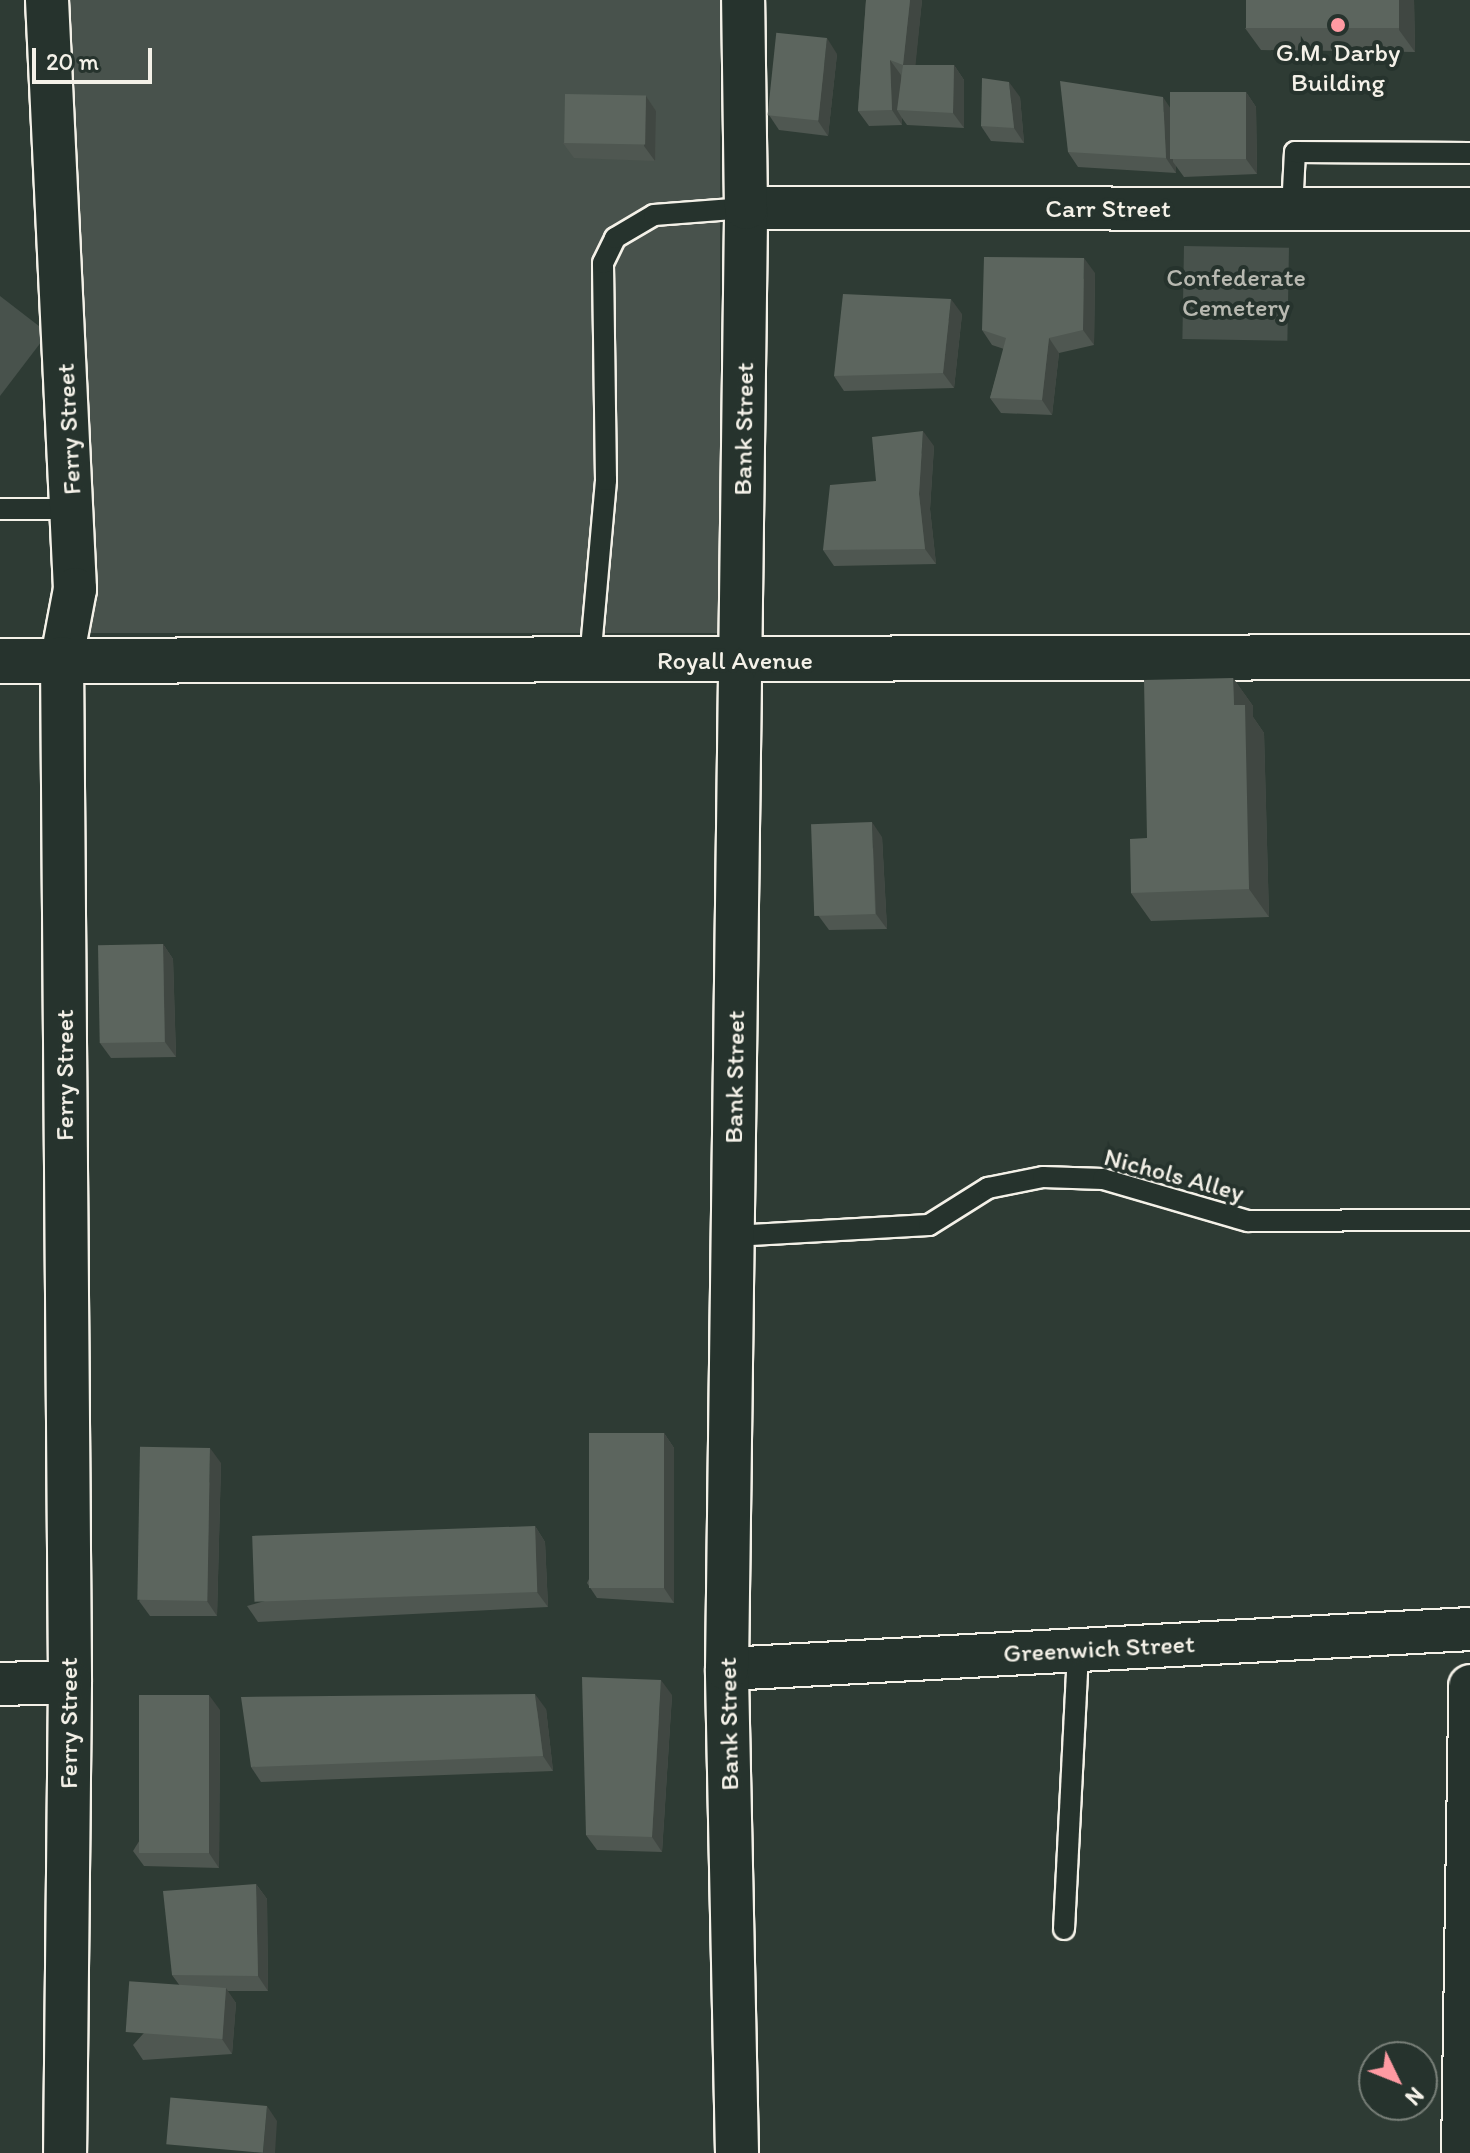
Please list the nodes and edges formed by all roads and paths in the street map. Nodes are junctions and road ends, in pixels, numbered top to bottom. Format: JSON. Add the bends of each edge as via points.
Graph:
{"nodes":[{"id":1,"x":47,"y":0,"type":"edge"},
{"id":2,"x":743,"y":0,"type":"edge"},
{"id":3,"x":1470,"y":153,"type":"edge"},
{"id":4,"x":746,"y":208,"type":"junction"},
{"id":5,"x":1292,"y":209,"type":"junction"},
{"id":6,"x":1470,"y":209,"type":"edge"},
{"id":7,"x":0,"y":509,"type":"edge"},
{"id":8,"x":73,"y":509,"type":"junction"},
{"id":9,"x":1470,"y":657,"type":"edge"},
{"id":10,"x":62,"y":658,"type":"junction"},
{"id":11,"x":590,"y":660,"type":"junction"},
{"id":12,"x":0,"y":661,"type":"edge"},
{"id":13,"x":741,"y":661,"type":"junction"},
{"id":14,"x":1470,"y":1220,"type":"edge"},
{"id":15,"x":733,"y":1236,"type":"junction"},
{"id":16,"x":1470,"y":1629,"type":"edge"},
{"id":17,"x":1078,"y":1650,"type":"junction"},
{"id":18,"x":727,"y":1669,"type":"junction"},
{"id":19,"x":70,"y":1682,"type":"junction"},
{"id":20,"x":0,"y":1684,"type":"edge"},
{"id":21,"x":1470,"y":1686,"type":"edge"},
{"id":22,"x":1469,"y":1774,"type":"edge"},
{"id":23,"x":1064,"y":1929,"type":"dead end"},
{"id":24,"x":1467,"y":2077,"type":"edge"},
{"id":25,"x":65,"y":2153,"type":"edge"},
{"id":26,"x":737,"y":2153,"type":"edge"},
{"id":27,"x":1463,"y":2153,"type":"edge"}],
"edges":[{"from":1,"to":8,"type":"street","name":"Ferry Street"},
{"from":2,"to":4,"type":"street","name":"Bank Street"},
{"from":3,"to":5,"type":"lane","via":[[1295,152]]},
{"from":4,"to":5,"type":"street","name":"Carr Street"},
{"from":4,"to":11,"type":"lane","via":[[654,215],[615,238],[603,263],[599,286],[606,480]]},
{"from":4,"to":13,"type":"street","name":"Bank Street"},
{"from":5,"to":6,"type":"street","name":"Carr Street"},
{"from":7,"to":8,"type":"lane"},
{"from":8,"to":10,"type":"street","name":"Ferry Street","via":[[75,589]]},
{"from":9,"to":13,"type":"street","name":"Royall Avenue"},
{"from":10,"to":11,"type":"street","name":"Royall Avenue"},
{"from":10,"to":12,"type":"street","name":"Royall Avenue"},
{"from":10,"to":19,"type":"street","name":"Ferry Street"},
{"from":11,"to":13,"type":"street","name":"Royall Avenue"},
{"from":13,"to":15,"type":"street","name":"Bank Street"},
{"from":14,"to":15,"type":"lane","name":"Nichols Alley","via":[[1248,1221],[1103,1179],[1043,1177],[988,1188],[929,1225]]},
{"from":15,"to":18,"type":"street","name":"Bank Street"},
{"from":16,"to":17,"type":"street","name":"Greenwich Street"},
{"from":17,"to":18,"type":"street","name":"Greenwich Street"},
{"from":17,"to":23,"type":"lane"},
{"from":18,"to":26,"type":"street","name":"Bank Street"},
{"from":19,"to":20,"type":"street"},
{"from":19,"to":25,"type":"street","name":"Ferry Street"},
{"from":21,"to":22,"type":"street"},
{"from":22,"to":24,"type":"street"},
{"from":24,"to":27,"type":"street"}]}
